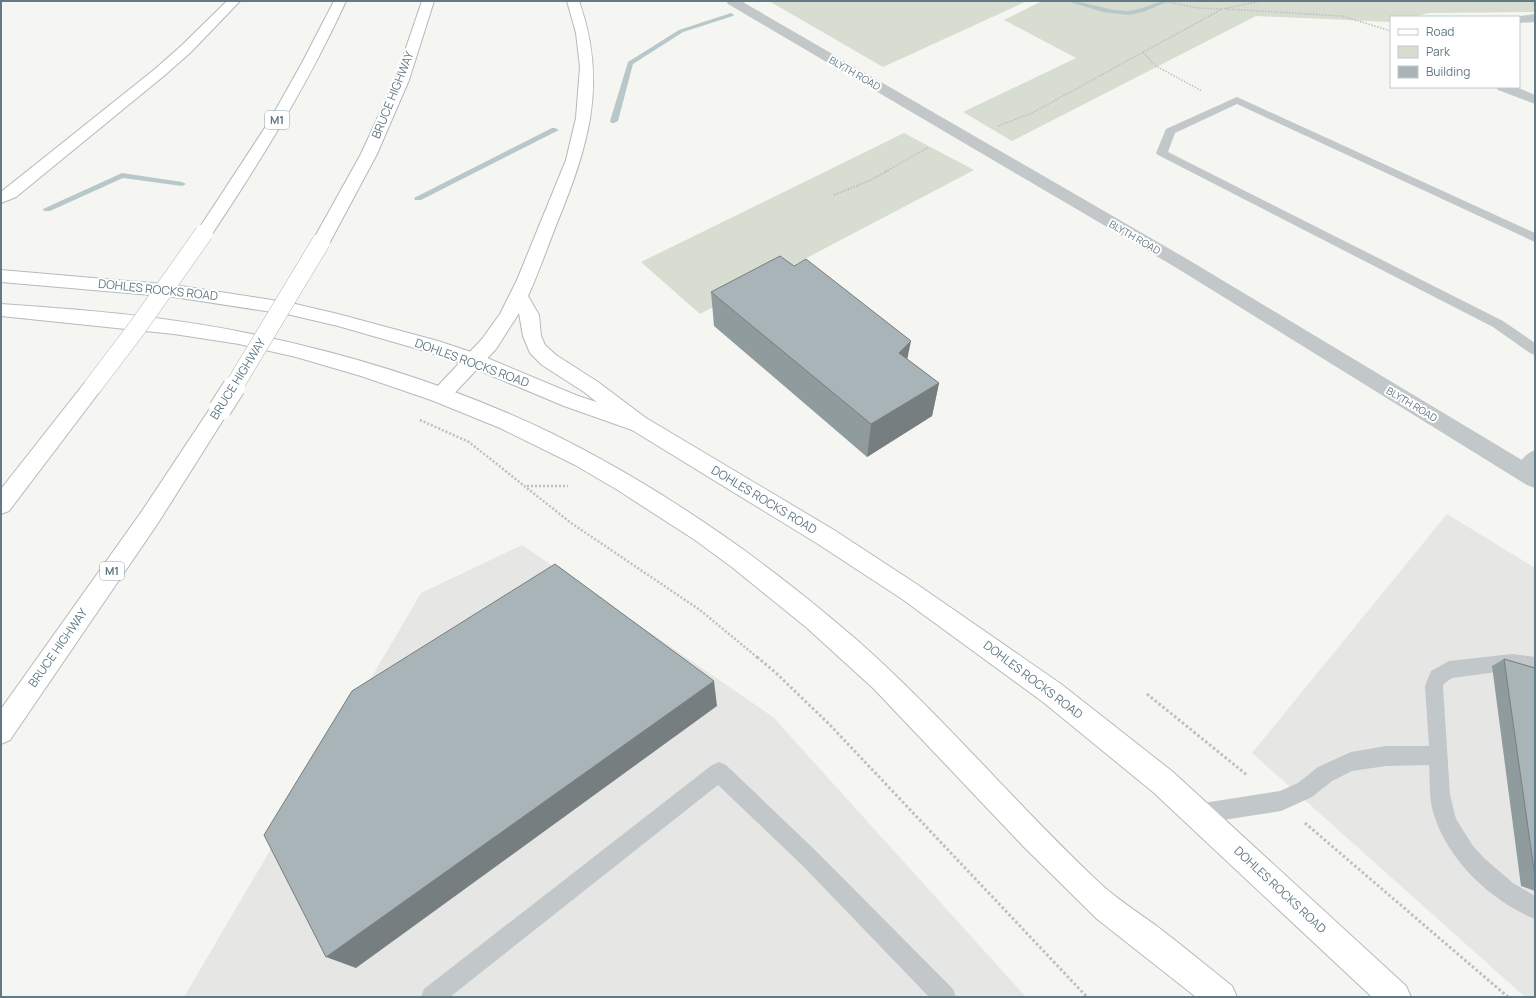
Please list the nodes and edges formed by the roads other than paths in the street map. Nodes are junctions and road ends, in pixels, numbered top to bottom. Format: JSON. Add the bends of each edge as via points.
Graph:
{"nodes":[{"id":1,"x":234,"y":1,"type":"edge"},
{"id":2,"x":340,"y":1,"type":"edge"},
{"id":3,"x":428,"y":1,"type":"edge"},
{"id":4,"x":573,"y":1,"type":"edge"},
{"id":5,"x":732,"y":1,"type":"edge"},
{"id":6,"x":1535,"y":18,"type":"edge"},
{"id":7,"x":1520,"y":19,"type":"edge"},
{"id":8,"x":1505,"y":88,"type":"edge"},
{"id":9,"x":1535,"y":100,"type":"edge"},
{"id":10,"x":5,"y":196,"type":"edge"},
{"id":11,"x":1,"y":208,"type":"edge"},
{"id":12,"x":1535,"y":238,"type":"edge"},
{"id":13,"x":1,"y":276,"type":"edge"},
{"id":14,"x":518,"y":295,"type":"junction"},
{"id":15,"x":1,"y":310,"type":"edge"},
{"id":16,"x":1535,"y":350,"type":"edge"},
{"id":17,"x":473,"y":360,"type":"junction"},
{"id":18,"x":440,"y":396,"type":"junction"},
{"id":19,"x":639,"y":424,"type":"junction"},
{"id":20,"x":1535,"y":456,"type":"edge"},
{"id":21,"x":1529,"y":475,"type":"edge"},
{"id":22,"x":1,"y":505,"type":"edge"},
{"id":23,"x":1535,"y":665,"type":"edge"},
{"id":24,"x":1,"y":731,"type":"edge"},
{"id":25,"x":1439,"y":755,"type":"junction"},
{"id":26,"x":1197,"y":814,"type":"junction"},
{"id":27,"x":1535,"y":908,"type":"edge"},
{"id":28,"x":432,"y":997,"type":"edge"},
{"id":29,"x":944,"y":997,"type":"edge"},
{"id":30,"x":1221,"y":997,"type":"edge"},
{"id":31,"x":1395,"y":997,"type":"edge"}],
"edges":[{"from":1,"to":10,"type":"main road","via":[[160,72]]},
{"from":2,"to":22,"type":"main road","number":"M1","bridge":true,"via":[[300,82],[263,145],[204,233],[137,328]]},
{"from":3,"to":24,"type":"main road","name":"BRUCE HIGHWAY","number":"M1","bridge":true,"via":[[402,80],[372,147],[321,242],[260,346],[150,517]]},
{"from":4,"to":14,"type":"main road","via":[[584,40],[586,63],[585,108],[580,136],[559,197]]},
{"from":5,"to":21,"type":"street","name":"BLYTH ROAD","via":[[1181,263]]},
{"from":6,"to":7,"type":"street"},
{"from":8,"to":9,"type":"street"},
{"from":10,"to":11,"type":"main road"},
{"from":12,"to":16,"type":"lane","via":[[1237,100],[1170,131],[1162,153],[1498,324]]},
{"from":13,"to":17,"type":"main road","name":"DOHLES ROCKS ROAD","via":[[174,291],[291,309],[392,335]]},
{"from":14,"to":17,"type":"main road","via":[[502,325]]},
{"from":14,"to":19,"type":"main road","via":[[530,315],[532,336],[537,348],[548,360]]},
{"from":15,"to":18,"type":"main road","via":[[151,323],[256,341],[336,361]]},
{"from":17,"to":18,"type":"main road"},
{"from":17,"to":19,"type":"main road","name":"DOHLES ROCKS ROAD","via":[[571,402]]},
{"from":18,"to":30,"type":"main road","via":[[540,438],[633,489],[719,545],[783,594],[852,652],[920,718],[1100,902]]},
{"from":19,"to":26,"type":"main road","name":"DOHLES ROCKS ROAD","via":[[826,537],[917,596],[1052,693],[1126,751]]},
{"from":20,"to":21,"type":"lane"},
{"from":23,"to":25,"type":"lane","via":[[1512,662],[1449,670],[1438,677],[1434,694]]},
{"from":25,"to":26,"type":"lane","via":[[1386,756],[1351,762],[1325,774],[1305,790],[1281,801]]},
{"from":25,"to":27,"type":"lane","via":[[1442,808],[1464,852],[1490,878],[1520,901]]},
{"from":26,"to":31,"type":"main road","name":"DOHLES ROCKS ROAD"},
{"from":28,"to":29,"type":"lane","via":[[719,772],[809,858]]}]}
